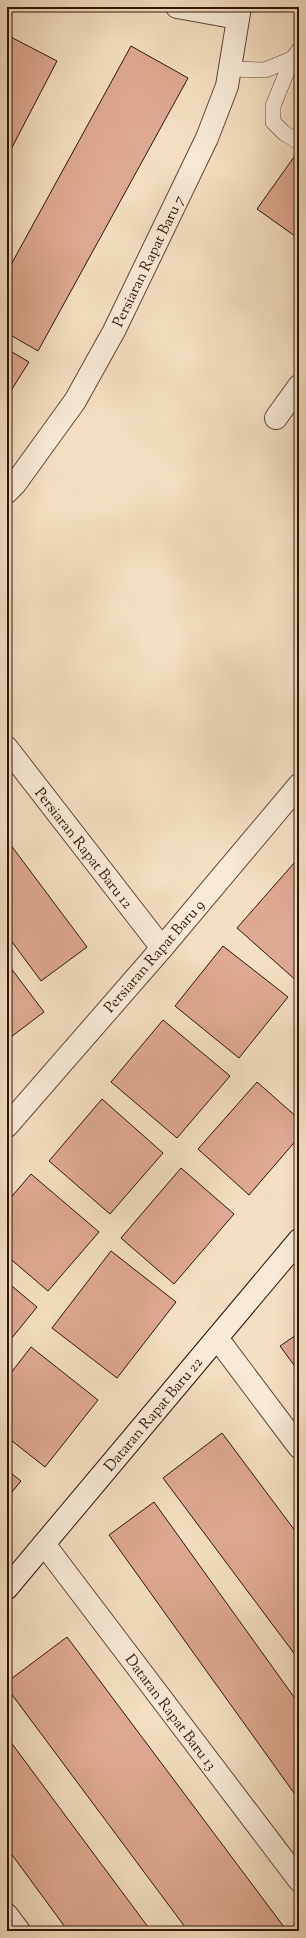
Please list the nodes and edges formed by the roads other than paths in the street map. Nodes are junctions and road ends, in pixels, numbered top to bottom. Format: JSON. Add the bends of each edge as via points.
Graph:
{"nodes":[{"id":1,"x":177,"y":7,"type":"edge"},
{"id":2,"x":239,"y":13,"type":"edge"},
{"id":3,"x":295,"y":54,"type":"edge"},
{"id":4,"x":231,"y":69,"type":"junction"},
{"id":5,"x":299,"y":142,"type":"edge"},
{"id":6,"x":299,"y":386,"type":"edge"},
{"id":7,"x":276,"y":418,"type":"dead end"},
{"id":8,"x":7,"y":492,"type":"edge"},
{"id":9,"x":7,"y":748,"type":"edge"},
{"id":10,"x":299,"y":785,"type":"edge"},
{"id":11,"x":162,"y":948,"type":"junction"},
{"id":12,"x":7,"y":1126,"type":"edge"},
{"id":13,"x":299,"y":1240,"type":"edge"},
{"id":14,"x":218,"y":1338,"type":"junction"},
{"id":15,"x":299,"y":1448,"type":"edge"},
{"id":16,"x":44,"y":1544,"type":"junction"},
{"id":17,"x":7,"y":1588,"type":"edge"},
{"id":18,"x":299,"y":1880,"type":"edge"},
{"id":19,"x":7,"y":1915,"type":"edge"},
{"id":20,"x":19,"y":1931,"type":"edge"}],
"edges":[{"from":1,"to":2,"type":"street"},
{"from":2,"to":4,"type":"street","name":"Persiaran Rapat Baru 7"},
{"from":3,"to":4,"type":"lane","via":[[265,70]]},
{"from":3,"to":5,"type":"lane","via":[[273,106],[273,122],[284,133]]},
{"from":4,"to":8,"type":"street","name":"Persiaran Rapat Baru 7","via":[[207,138],[114,330],[75,402]]},
{"from":6,"to":7,"type":"street"},
{"from":9,"to":11,"type":"street","name":"Persiaran Rapat Baru 12"},
{"from":10,"to":11,"type":"street","name":"Persiaran Rapat Baru 9"},
{"from":11,"to":12,"type":"street","name":"Persiaran Rapat Baru 9"},
{"from":13,"to":14,"type":"street","name":"Dataran Rapat Baru 22"},
{"from":14,"to":15,"type":"street"},
{"from":14,"to":16,"type":"street","name":"Dataran Rapat Baru 22"},
{"from":16,"to":17,"type":"street","name":"Dataran Rapat Baru 22"},
{"from":16,"to":18,"type":"street","name":"Dataran Rapat Baru 13"},
{"from":19,"to":20,"type":"street"}]}
